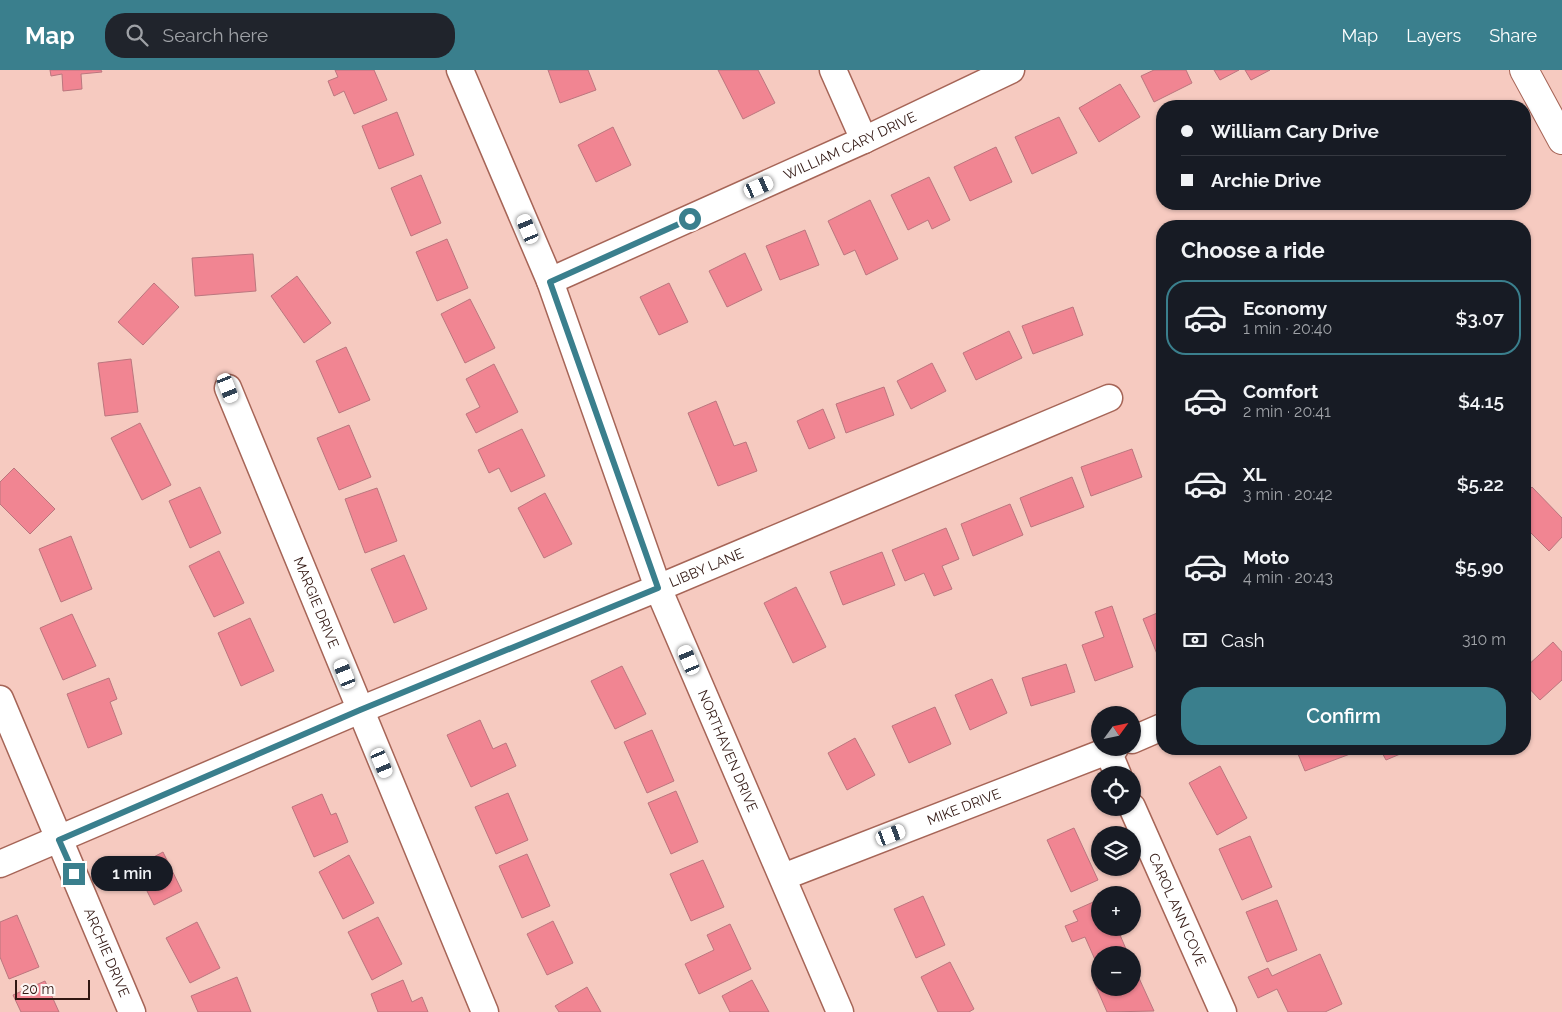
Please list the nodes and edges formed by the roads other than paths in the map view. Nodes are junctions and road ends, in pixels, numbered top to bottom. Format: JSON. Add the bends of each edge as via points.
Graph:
{"nodes":[{"id":1,"x":460,"y":70,"type":"edge"},
{"id":2,"x":833,"y":70,"type":"edge"},
{"id":3,"x":1011,"y":70,"type":"edge"},
{"id":4,"x":1524,"y":70,"type":"edge"},
{"id":5,"x":864,"y":140,"type":"junction"},
{"id":6,"x":1562,"y":140,"type":"edge"},
{"id":7,"x":550,"y":282,"type":"junction"},
{"id":8,"x":228,"y":388,"type":"dead end"},
{"id":9,"x":1109,"y":398,"type":"dead end"},
{"id":10,"x":658,"y":588,"type":"junction"},
{"id":11,"x":0,"y":699,"type":"edge"},
{"id":12,"x":360,"y":710,"type":"junction"},
{"id":13,"x":1156,"y":730,"type":"edge"},
{"id":14,"x":1141,"y":736,"type":"edge"},
{"id":15,"x":1093,"y":756,"type":"edge"},
{"id":16,"x":1136,"y":816,"type":"edge"},
{"id":17,"x":59,"y":840,"type":"junction"},
{"id":18,"x":0,"y":864,"type":"edge"},
{"id":19,"x":783,"y":877,"type":"junction"},
{"id":20,"x":132,"y":1012,"type":"edge"},
{"id":21,"x":485,"y":1012,"type":"edge"},
{"id":22,"x":840,"y":1012,"type":"edge"},
{"id":23,"x":1223,"y":1012,"type":"edge"}],
"edges":[{"from":1,"to":7,"type":"street","name":"NORTHAVEN DRIVE"},
{"from":2,"to":5,"type":"street"},
{"from":3,"to":5,"type":"street","name":"WILLIAM CARY DRIVE"},
{"from":4,"to":6,"type":"street"},
{"from":5,"to":7,"type":"street","name":"WILLIAM CARY DRIVE"},
{"from":7,"to":10,"type":"street","name":"NORTHAVEN DRIVE"},
{"from":8,"to":12,"type":"street","name":"MARGIE DRIVE"},
{"from":9,"to":10,"type":"street","name":"LIBBY LANE"},
{"from":10,"to":12,"type":"street","name":"LIBBY LANE"},
{"from":10,"to":19,"type":"street","name":"NORTHAVEN DRIVE"},
{"from":11,"to":17,"type":"street","name":"ARCHIE DRIVE"},
{"from":12,"to":17,"type":"street","name":"LIBBY LANE"},
{"from":12,"to":21,"type":"street","name":"MARGIE DRIVE"},
{"from":13,"to":14,"type":"street"},
{"from":15,"to":19,"type":"street","name":"MIKE DRIVE"},
{"from":16,"to":23,"type":"street","name":"CAROL ANN COVE"},
{"from":17,"to":18,"type":"street","name":"LIBBY LANE"},
{"from":17,"to":20,"type":"street","name":"ARCHIE DRIVE"},
{"from":19,"to":22,"type":"street","name":"NORTHAVEN DRIVE"}]}
